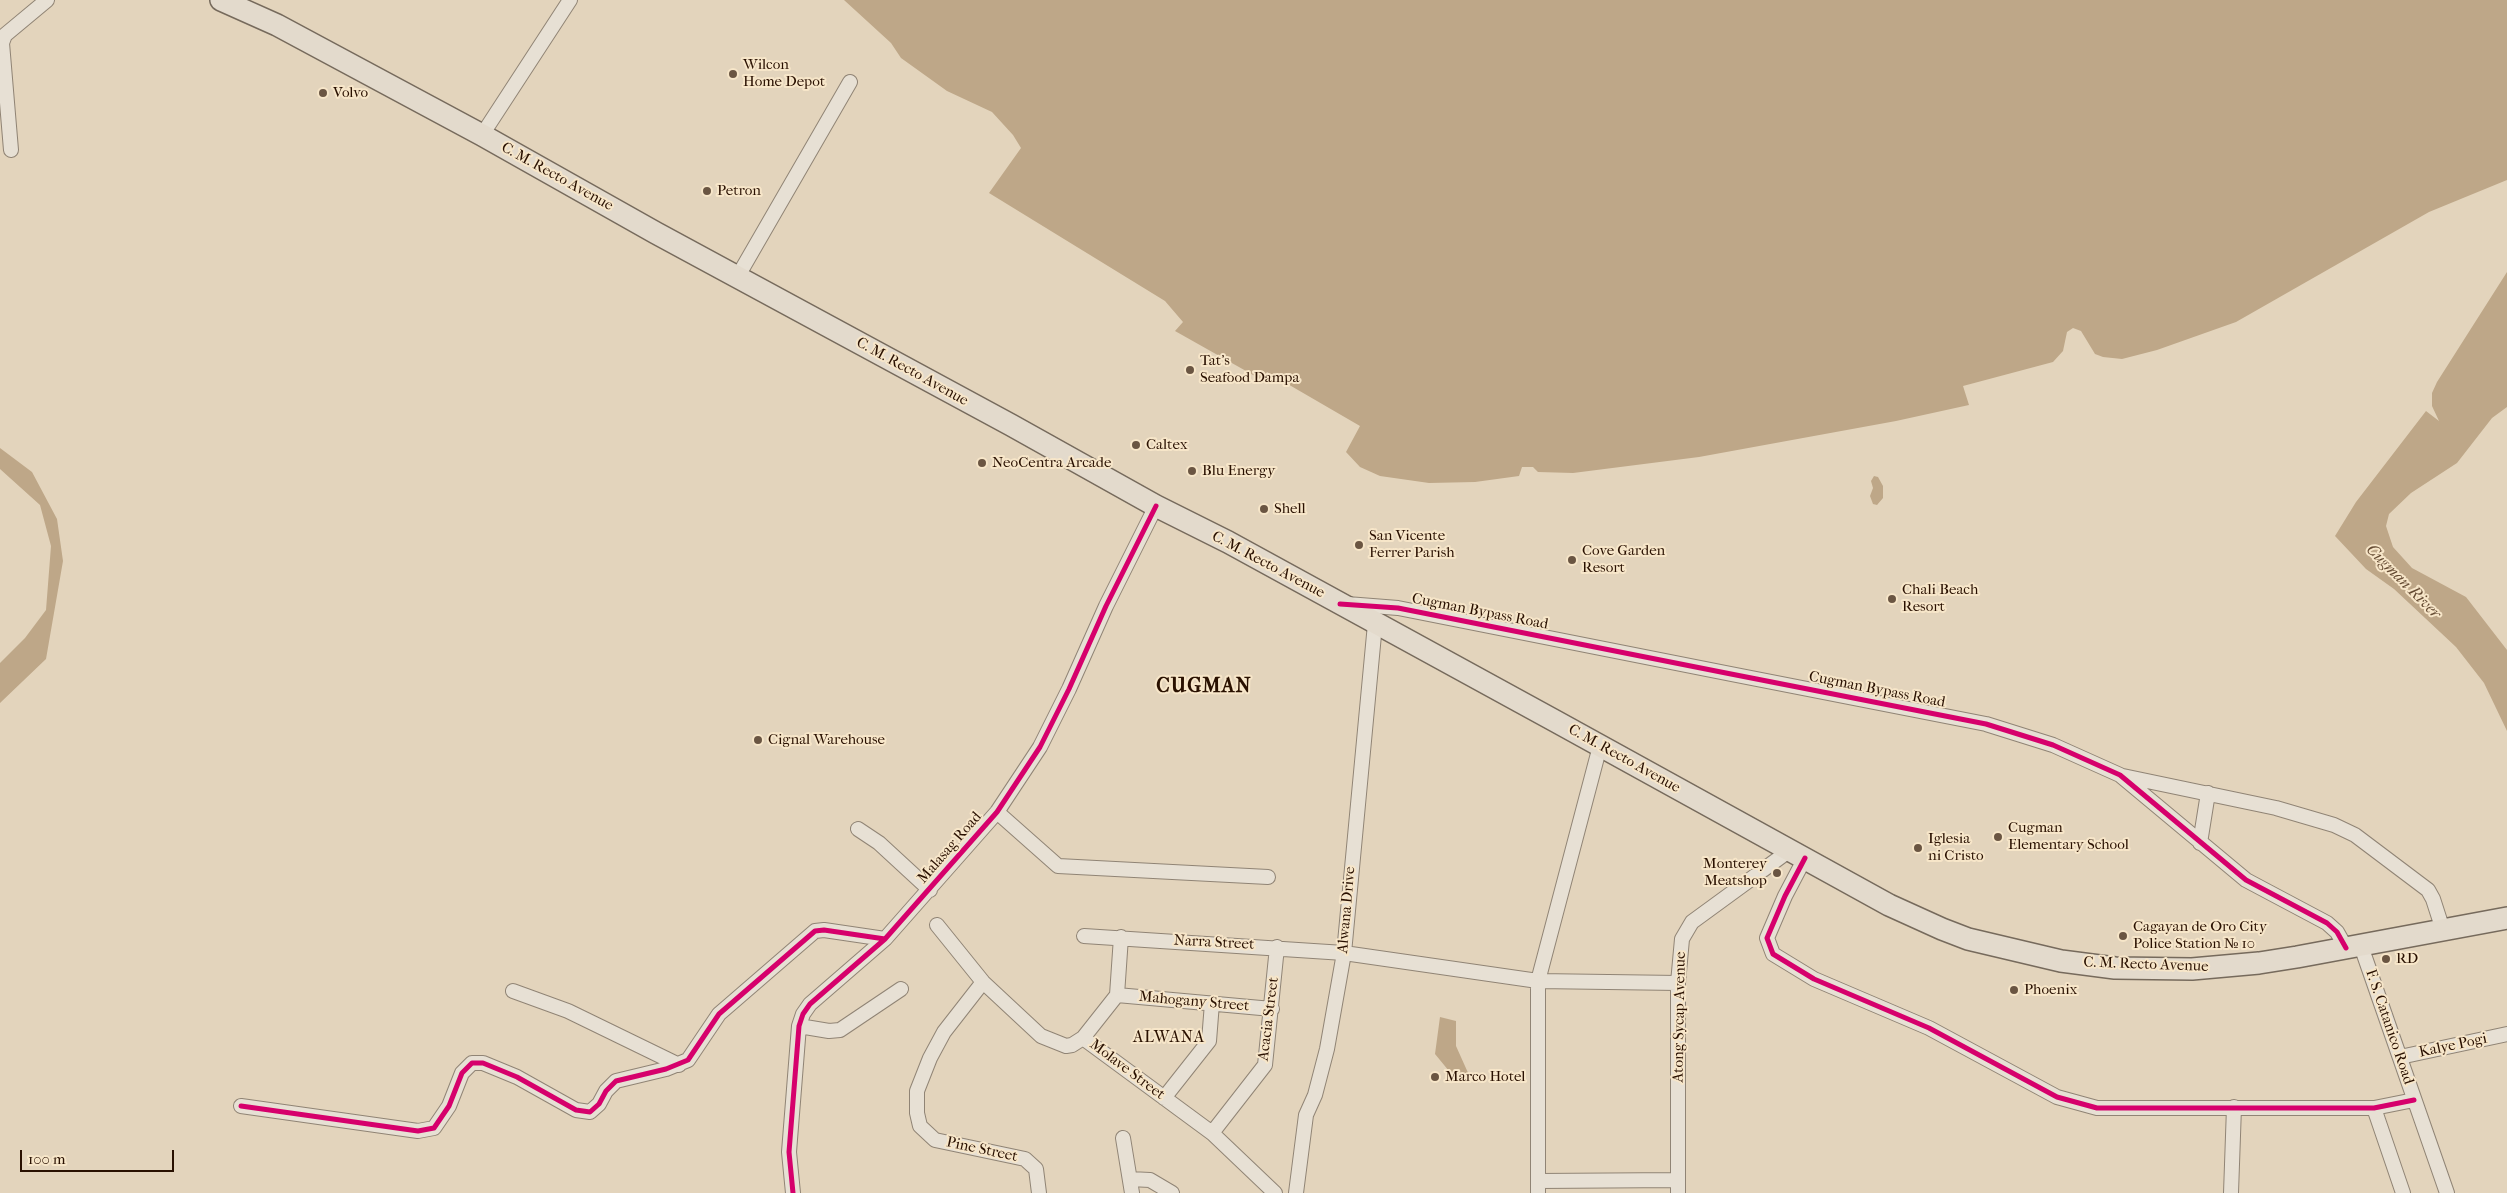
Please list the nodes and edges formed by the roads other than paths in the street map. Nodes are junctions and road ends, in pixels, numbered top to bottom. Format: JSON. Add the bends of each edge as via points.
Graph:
{"nodes":[{"id":1,"x":47,"y":0,"type":"edge"},
{"id":2,"x":221,"y":0,"type":"edge"},
{"id":3,"x":570,"y":0,"type":"edge"},
{"id":4,"x":850,"y":82,"type":"dead end"},
{"id":5,"x":482,"y":135,"type":"junction"},
{"id":6,"x":11,"y":150,"type":"dead end"},
{"id":7,"x":738,"y":276,"type":"junction"},
{"id":8,"x":1156,"y":506,"type":"junction"},
{"id":9,"x":1340,"y":604,"type":"junction"},
{"id":10,"x":1375,"y":624,"type":"junction"},
{"id":11,"x":1600,"y":746,"type":"junction"},
{"id":12,"x":2120,"y":775,"type":"junction"},
{"id":13,"x":2208,"y":792,"type":"junction"},
{"id":14,"x":997,"y":812,"type":"junction"},
{"id":15,"x":858,"y":829,"type":"dead end"},
{"id":16,"x":2200,"y":843,"type":"junction"},
{"id":17,"x":1798,"y":854,"type":"junction"},
{"id":18,"x":1268,"y":878,"type":"dead end"},
{"id":19,"x":930,"y":890,"type":"junction"},
{"id":20,"x":2507,"y":918,"type":"edge"},
{"id":21,"x":937,"y":925,"type":"dead end"},
{"id":22,"x":2443,"y":930,"type":"junction"},
{"id":23,"x":1084,"y":936,"type":"dead end"},
{"id":24,"x":1121,"y":937,"type":"junction"},
{"id":25,"x":885,"y":939,"type":"junction"},
{"id":26,"x":1277,"y":947,"type":"junction"},
{"id":27,"x":2354,"y":947,"type":"junction"},
{"id":28,"x":1344,"y":953,"type":"junction"},
{"id":29,"x":1538,"y":981,"type":"junction"},
{"id":30,"x":983,"y":982,"type":"junction"},
{"id":31,"x":1678,"y":983,"type":"junction"},
{"id":32,"x":902,"y":989,"type":"dead end"},
{"id":33,"x":513,"y":991,"type":"dead end"},
{"id":34,"x":1117,"y":995,"type":"junction"},
{"id":35,"x":1212,"y":1003,"type":"junction"},
{"id":36,"x":1272,"y":1009,"type":"junction"},
{"id":37,"x":799,"y":1026,"type":"junction"},
{"id":38,"x":2507,"y":1034,"type":"edge"},
{"id":39,"x":1083,"y":1038,"type":"junction"},
{"id":40,"x":2400,"y":1057,"type":"junction"},
{"id":41,"x":679,"y":1065,"type":"junction"},
{"id":42,"x":1164,"y":1098,"type":"junction"},
{"id":43,"x":2414,"y":1100,"type":"junction"},
{"id":44,"x":241,"y":1106,"type":"dead end"},
{"id":45,"x":2234,"y":1107,"type":"junction"},
{"id":46,"x":2374,"y":1108,"type":"junction"},
{"id":47,"x":1212,"y":1133,"type":"junction"},
{"id":48,"x":1123,"y":1138,"type":"dead end"},
{"id":49,"x":1130,"y":1179,"type":"junction"},
{"id":50,"x":1539,"y":1187,"type":"edge"},
{"id":51,"x":1678,"y":1187,"type":"edge"},
{"id":52,"x":793,"y":1193,"type":"edge"},
{"id":53,"x":1039,"y":1193,"type":"edge"},
{"id":54,"x":1132,"y":1193,"type":"edge"},
{"id":55,"x":1172,"y":1193,"type":"edge"},
{"id":56,"x":1275,"y":1193,"type":"edge"},
{"id":57,"x":1296,"y":1193,"type":"edge"},
{"id":58,"x":2231,"y":1193,"type":"edge"},
{"id":59,"x":2403,"y":1193,"type":"edge"},
{"id":60,"x":2447,"y":1193,"type":"edge"}],
"edges":[{"from":1,"to":6,"type":"street","via":[[5,35],[2,43]]},
{"from":2,"to":5,"type":"highway","name":"C. M. Recto Avenue","via":[[277,25]]},
{"from":3,"to":5,"type":"street"},
{"from":4,"to":7,"type":"street"},
{"from":5,"to":7,"type":"highway","name":"C. M. Recto Avenue"},
{"from":7,"to":8,"type":"highway","name":"C. M. Recto Avenue"},
{"from":8,"to":9,"type":"highway","name":"C. M. Recto Avenue"},
{"from":8,"to":14,"type":"street","name":"Malasag Road","via":[[1040,747]]},
{"from":9,"to":10,"type":"highway","name":"C. M. Recto Avenue"},
{"from":9,"to":12,"type":"street","name":"Cugman Bypass Road","via":[[1398,608],[1986,724],[2053,745]]},
{"from":10,"to":11,"type":"highway","name":"C. M. Recto Avenue"},
{"from":10,"to":28,"type":"street","name":"Alwana Drive"},
{"from":11,"to":17,"type":"highway","name":"C. M. Recto Avenue"},
{"from":11,"to":29,"type":"street"},
{"from":12,"to":13,"type":"street"},
{"from":12,"to":16,"type":"street","name":"Cugman Bypass Road"},
{"from":13,"to":16,"type":"street"},
{"from":13,"to":22,"type":"street","via":[[2276,808],[2334,825],[2355,835],[2428,890]]},
{"from":14,"to":18,"type":"street","via":[[1058,866]]},
{"from":14,"to":19,"type":"street","name":"Malasag Road"},
{"from":15,"to":19,"type":"street","via":[[880,843]]},
{"from":16,"to":27,"type":"street","name":"Cugman Bypass Road","via":[[2246,880],[2327,923]]},
{"from":17,"to":27,"type":"highway","name":"C. M. Recto Avenue","via":[[1889,906],[1942,929],[1968,939],[2061,961],[2115,968],[2192,969],[2258,964]]},
{"from":17,"to":31,"type":"street","name":"Atong Sycap Avenue","via":[[1759,873],[1692,922],[1680,950]]},
{"from":17,"to":45,"type":"street","via":[[1767,938],[1773,954],[1814,979],[1929,1028],[2057,1097],[2097,1108]]},
{"from":19,"to":25,"type":"street","name":"Malasag Road"},
{"from":20,"to":22,"type":"highway","name":"C. M. Recto Avenue"},
{"from":21,"to":30,"type":"street","name":"Molave Street"},
{"from":22,"to":27,"type":"highway","name":"C. M. Recto Avenue"},
{"from":23,"to":24,"type":"street","name":"Narra Street"},
{"from":24,"to":26,"type":"street","name":"Narra Street"},
{"from":24,"to":34,"type":"street"},
{"from":25,"to":37,"type":"street","name":"Malasag Road","via":[[810,1004]]},
{"from":25,"to":41,"type":"street","via":[[814,931],[719,1014],[688,1060]]},
{"from":26,"to":28,"type":"street","name":"Narra Street"},
{"from":26,"to":36,"type":"street","name":"Acacia Street"},
{"from":27,"to":40,"type":"street","name":"F. S. Catanico Road"},
{"from":28,"to":29,"type":"street","name":"Narra Street"},
{"from":28,"to":57,"type":"street","name":"Alwana Drive","via":[[1328,1049],[1306,1115]]},
{"from":29,"to":31,"type":"street","name":"Narra Street"},
{"from":29,"to":50,"type":"street"},
{"from":30,"to":39,"type":"street","name":"Molave Street","via":[[1041,1036],[1066,1046]]},
{"from":30,"to":53,"type":"street","name":"Pine Street","via":[[944,1032],[930,1058],[917,1091],[920,1126],[935,1140],[1025,1158],[1036,1169]]},
{"from":31,"to":51,"type":"street","name":"Atong Sycap Avenue"},
{"from":32,"to":37,"type":"street","via":[[840,1030]]},
{"from":33,"to":41,"type":"street","via":[[568,1012]]},
{"from":34,"to":35,"type":"street","name":"Mahogany Street"},
{"from":34,"to":39,"type":"street"},
{"from":35,"to":36,"type":"street","name":"Mahogany Street"},
{"from":35,"to":42,"type":"street","via":[[1209,1041]]},
{"from":36,"to":47,"type":"street","name":"Acacia Street","via":[[1265,1066]]},
{"from":37,"to":52,"type":"street","name":"Malasag Road","via":[[789,1152]]},
{"from":38,"to":40,"type":"street","name":"Kalye Pogi"},
{"from":39,"to":42,"type":"street","name":"Molave Street"},
{"from":40,"to":43,"type":"street","name":"F. S. Catanico Road"},
{"from":41,"to":44,"type":"street","via":[[616,1081],[590,1112],[576,1110],[503,1071],[483,1063],[472,1063],[462,1073],[449,1106],[434,1128],[418,1131]]},
{"from":42,"to":47,"type":"street","name":"Molave Street"},
{"from":43,"to":46,"type":"street"},
{"from":43,"to":60,"type":"street","name":"F. S. Catanico Road"},
{"from":45,"to":46,"type":"street"},
{"from":45,"to":58,"type":"street"},
{"from":46,"to":59,"type":"street"},
{"from":47,"to":56,"type":"street","name":"Molave Street"},
{"from":48,"to":49,"type":"street"},
{"from":49,"to":54,"type":"street"},
{"from":49,"to":55,"type":"street","via":[[1150,1180]]},
{"from":50,"to":51,"type":"street"}]}
